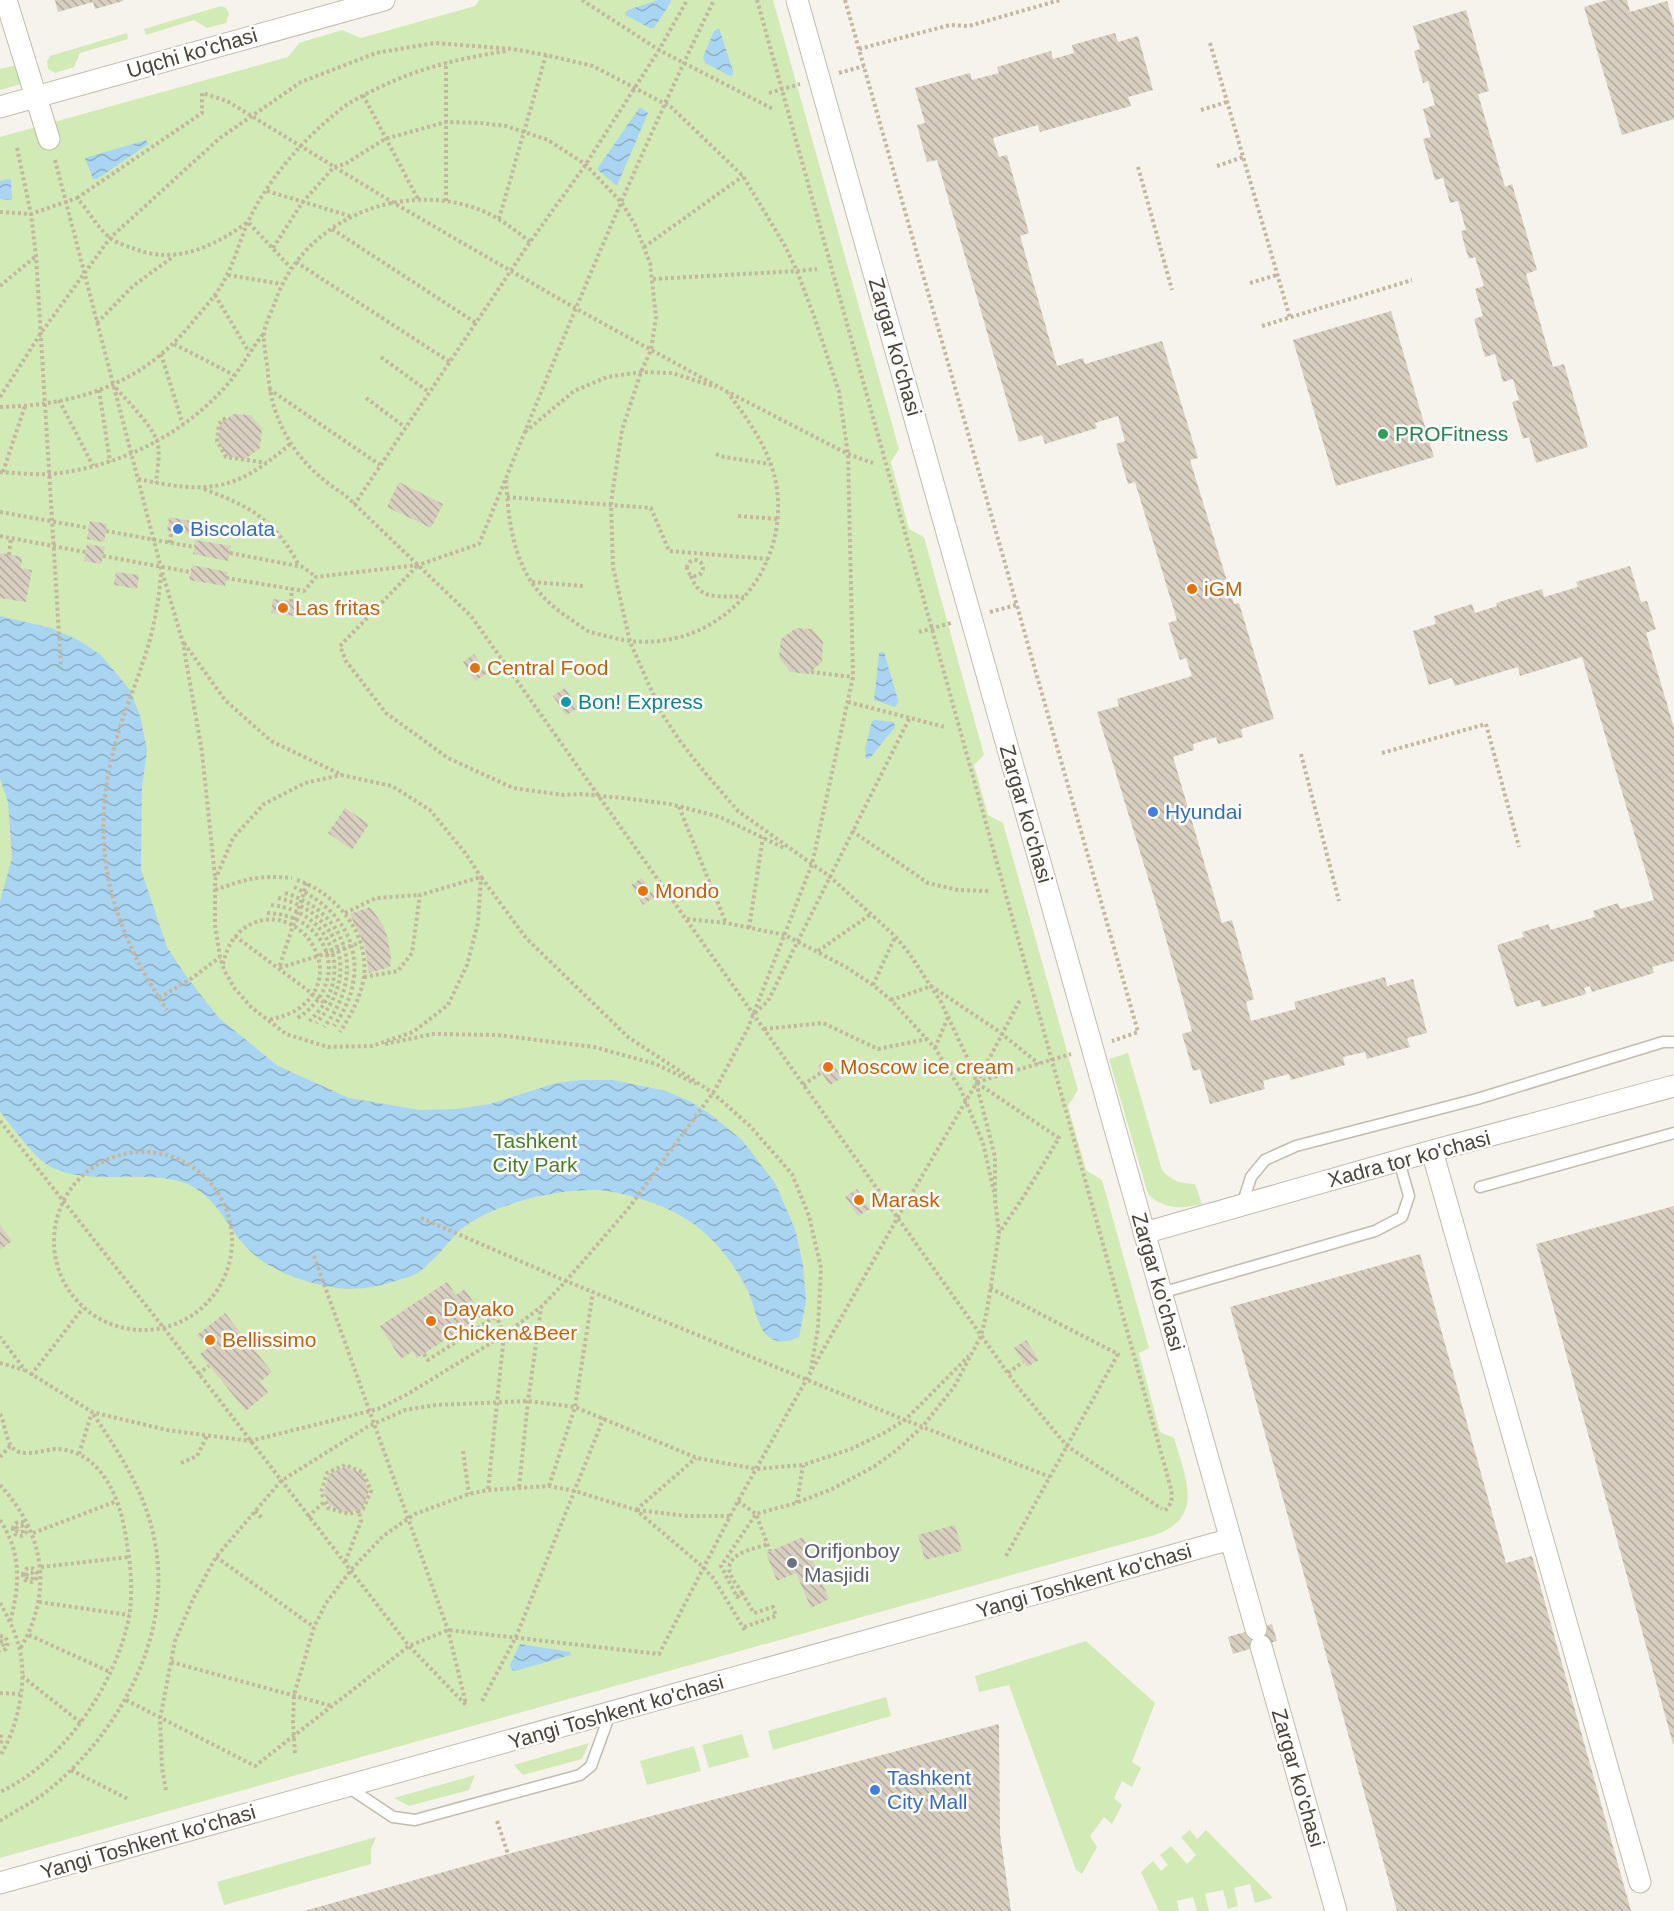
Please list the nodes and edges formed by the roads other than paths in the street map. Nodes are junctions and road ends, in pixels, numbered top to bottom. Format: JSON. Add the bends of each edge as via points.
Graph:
{"nodes":[{"id":1,"x":6,"y":0,"type":"edge"},
{"id":2,"x":384,"y":0,"type":"edge"},
{"id":3,"x":797,"y":0,"type":"edge"},
{"id":4,"x":36,"y":97,"type":"junction"},
{"id":5,"x":0,"y":107,"type":"edge"},
{"id":6,"x":49,"y":139,"type":"road end"},
{"id":7,"x":1674,"y":1042,"type":"edge"},
{"id":8,"x":1674,"y":1086,"type":"edge"},
{"id":9,"x":1674,"y":1133,"type":"edge"},
{"id":10,"x":1432,"y":1151,"type":"junction"},
{"id":11,"x":1399,"y":1161,"type":"junction"},
{"id":12,"x":1480,"y":1187,"type":"dead end"},
{"id":13,"x":1242,"y":1205,"type":"junction"},
{"id":14,"x":1144,"y":1233,"type":"junction"},
{"id":15,"x":1161,"y":1293,"type":"junction"},
{"id":16,"x":1231,"y":1539,"type":"junction"},
{"id":17,"x":610,"y":1714,"type":"junction"},
{"id":18,"x":348,"y":1787,"type":"junction"},
{"id":19,"x":1640,"y":1882,"type":"dead end"},
{"id":20,"x":0,"y":1884,"type":"edge"},
{"id":21,"x":1336,"y":1911,"type":"edge"}],
"edges":[{"from":1,"to":4,"type":"street"},
{"from":2,"to":4,"type":"street","name":"Uqchi ko'chasi"},
{"from":3,"to":14,"type":"street","name":"Zargar ko'chasi"},
{"from":4,"to":5,"type":"street","name":"Uqchi ko'chasi"},
{"from":4,"to":6,"type":"street"},
{"from":7,"to":13,"type":"lane","via":[[1296,1146],[1265,1160],[1251,1177]]},
{"from":8,"to":10,"type":"street","name":"Xadra tor ko'chasi"},
{"from":9,"to":12,"type":"lane"},
{"from":10,"to":11,"type":"street","name":"Xadra tor ko'chasi"},
{"from":10,"to":19,"type":"street"},
{"from":11,"to":13,"type":"street","name":"Xadra tor ko'chasi"},
{"from":11,"to":15,"type":"lane","via":[[1408,1196],[1402,1217],[1375,1231]]},
{"from":13,"to":14,"type":"street","name":"Xadra tor ko'chasi"},
{"from":14,"to":15,"type":"street","name":"Zargar ko'chasi"},
{"from":15,"to":16,"type":"street","name":"Zargar ko'chasi"},
{"from":16,"to":17,"type":"street","name":"Yangi Toshkent ko'chasi"},
{"from":16,"to":21,"type":"street","name":"Zargar ko'chasi"},
{"from":17,"to":18,"type":"street","name":"Yangi Toshkent ko'chasi"},
{"from":17,"to":18,"type":"lane","via":[[591,1766],[580,1775],[492,1800],[415,1820],[393,1817]]},
{"from":18,"to":20,"type":"street","name":"Yangi Toshkent ko'chasi"}]}
